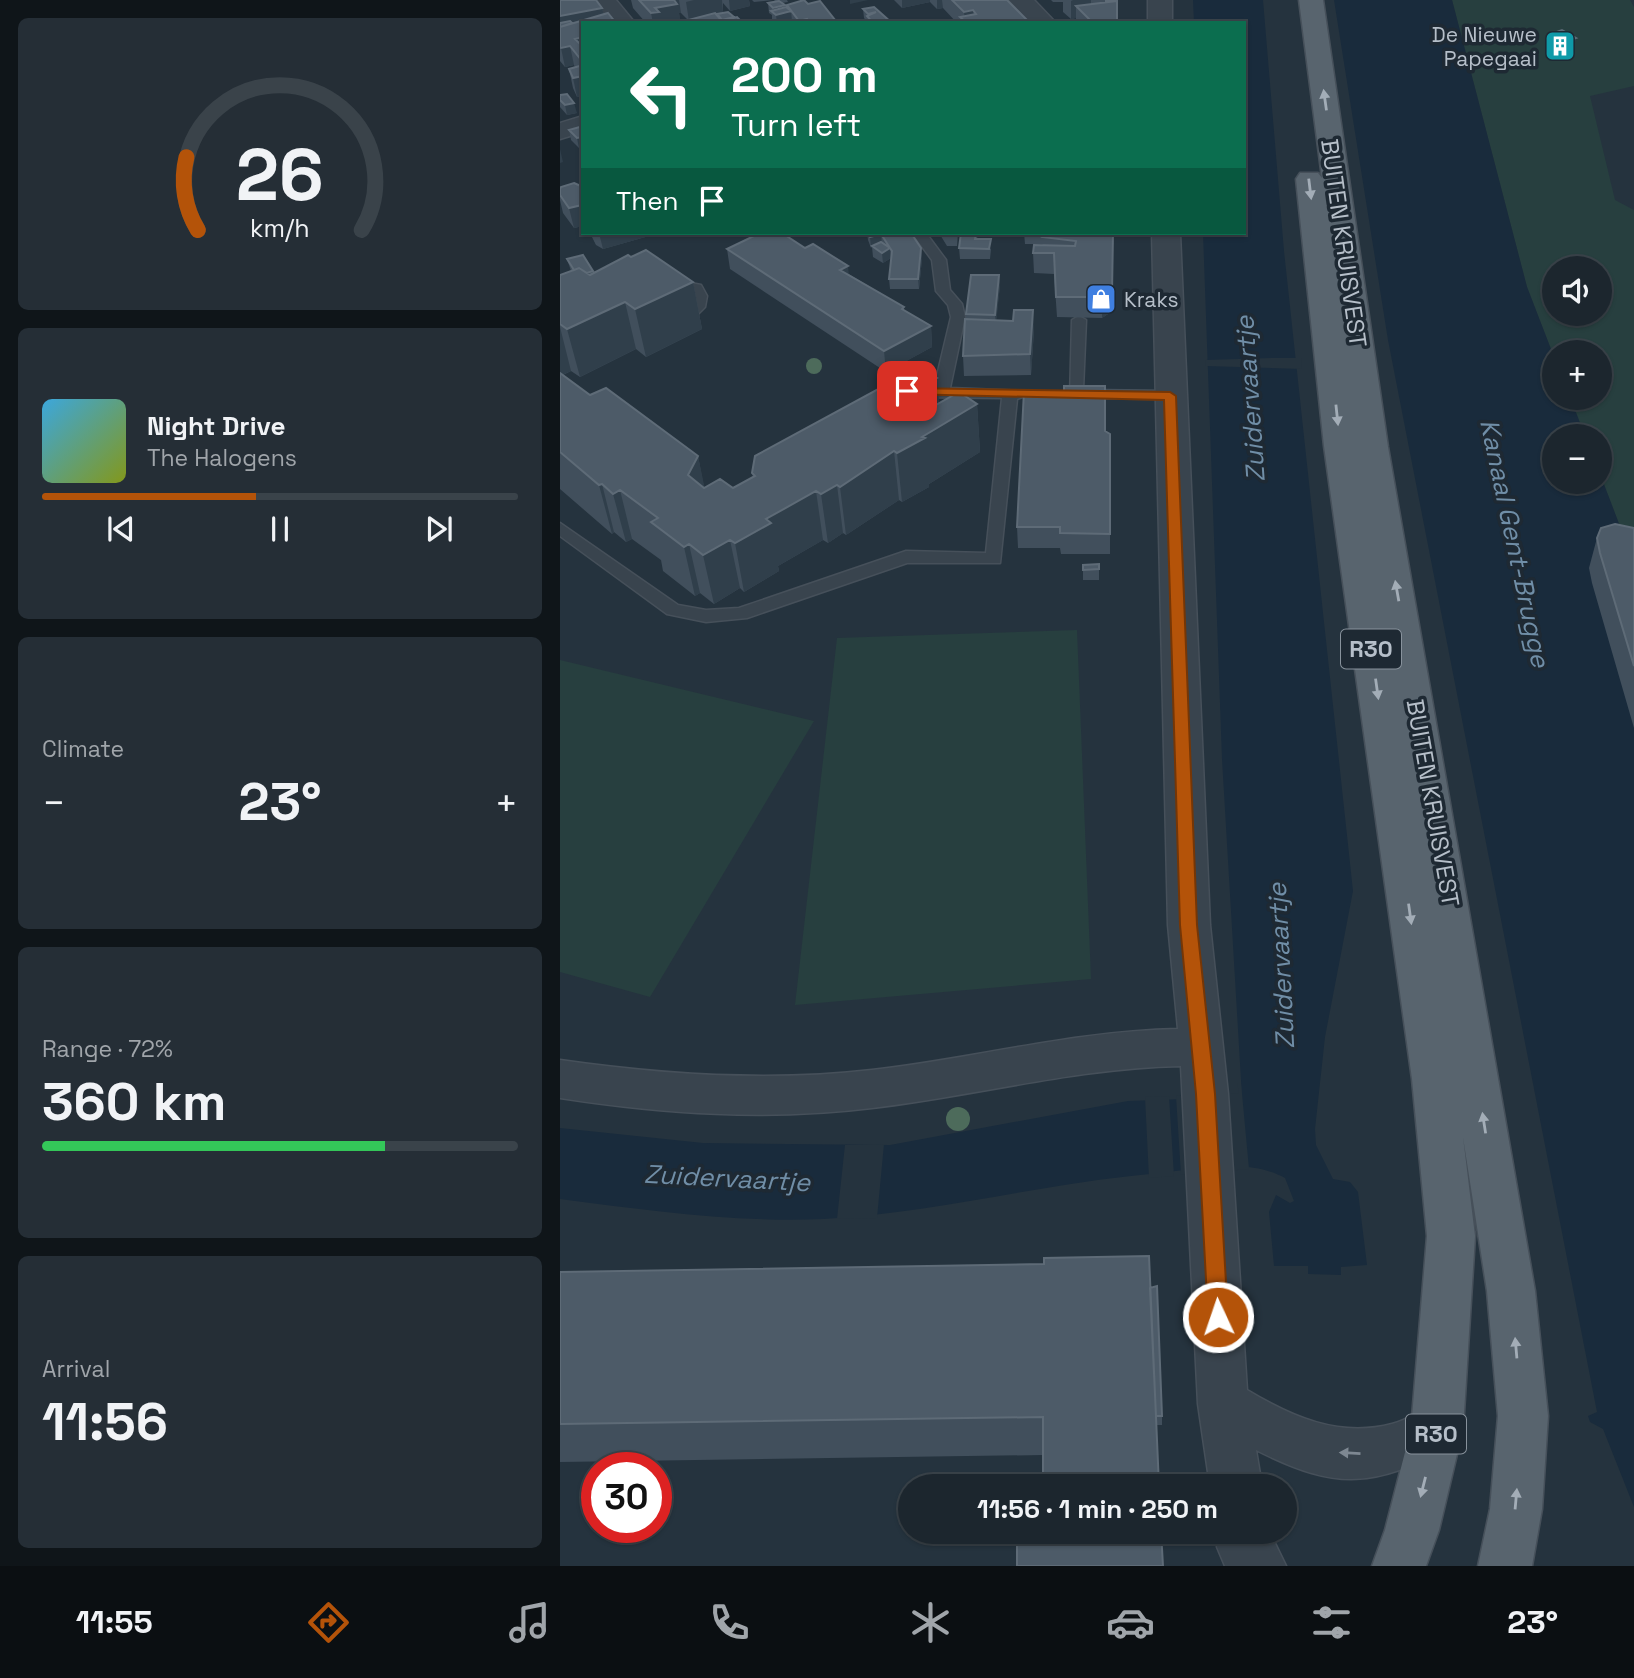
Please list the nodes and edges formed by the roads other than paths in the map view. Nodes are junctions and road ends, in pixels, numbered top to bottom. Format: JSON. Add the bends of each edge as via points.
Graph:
{"nodes":[{"id":1,"x":1021,"y":0,"type":"edge"},
{"id":2,"x":1160,"y":0,"type":"edge"},
{"id":3,"x":1288,"y":0,"type":"edge"},
{"id":4,"x":1311,"y":0,"type":"edge"},
{"id":5,"x":613,"y":1,"type":"edge"},
{"id":6,"x":623,"y":21,"type":"edge"},
{"id":7,"x":1042,"y":21,"type":"edge"},
{"id":8,"x":1160,"y":21,"type":"edge"},
{"id":9,"x":581,"y":125,"type":"edge"},
{"id":10,"x":560,"y":131,"type":"edge"},
{"id":11,"x":920,"y":235,"type":"edge"},
{"id":12,"x":1166,"y":235,"type":"edge"},
{"id":13,"x":653,"y":285,"type":"edge"},
{"id":14,"x":691,"y":313,"type":"dead end"},
{"id":15,"x":1079,"y":320,"type":"dead end"},
{"id":16,"x":907,"y":391,"type":"edge"},
{"id":17,"x":941,"y":392,"type":"junction"},
{"id":18,"x":1010,"y":394,"type":"junction"},
{"id":19,"x":1036,"y":394,"type":"edge"},
{"id":20,"x":1170,"y":396,"type":"junction"},
{"id":21,"x":560,"y":528,"type":"edge"},
{"id":22,"x":1200,"y":1047,"type":"junction"},
{"id":23,"x":560,"y":1079,"type":"edge"},
{"id":24,"x":1223,"y":1404,"type":"junction"},
{"id":25,"x":1437,"y":1429,"type":"junction"},
{"id":26,"x":1234,"y":1474,"type":"edge"},
{"id":27,"x":1244,"y":1544,"type":"edge"},
{"id":28,"x":1259,"y":1566,"type":"edge"},
{"id":29,"x":1399,"y":1566,"type":"edge"},
{"id":30,"x":1505,"y":1566,"type":"edge"}],
"edges":[{"from":1,"to":7,"type":"street"},
{"from":2,"to":8,"type":"street"},
{"from":3,"to":25,"type":"main road","name":"BUITEN KRUISVEST","number":"R30","one_way":true,"via":[[1340,446],[1434,1079],[1451,1236]]},
{"from":30,"to":4,"type":"main road","name":"BUITEN KRUISVEST","number":"R30","one_way":true,"via":[[1516,1509],[1523,1416],[1511,1291],[1372,447]]},
{"from":5,"to":6,"type":"street"},
{"from":9,"to":10,"type":"street"},
{"from":11,"to":17,"type":"lane","via":[[939,260],[943,291],[955,304],[958,317]]},
{"from":12,"to":20,"type":"street"},
{"from":13,"to":14,"type":"lane","via":[[679,283],[696,288],[698,307]]},
{"from":15,"to":20,"type":"lane","via":[[1069,395]]},
{"from":16,"to":17,"type":"lane"},
{"from":17,"to":18,"type":"lane"},
{"from":18,"to":19,"type":"lane"},
{"from":18,"to":21,"type":"lane","via":[[994,559],[906,557],[741,614],[706,615],[673,610]]},
{"from":20,"to":22,"type":"street","via":[[1189,925]]},
{"from":22,"to":23,"type":"street","via":[[1150,1047],[870,1089],[745,1096],[641,1092]]},
{"from":22,"to":24,"type":"street"},
{"from":25,"to":24,"type":"street","one_way":true,"via":[[1395,1449],[1340,1453],[1306,1448]]},
{"from":24,"to":26,"type":"street"},
{"from":25,"to":29,"type":"main road","name":"BUITEN KRUISVEST","number":"R30","one_way":true},
{"from":27,"to":28,"type":"street"}]}
